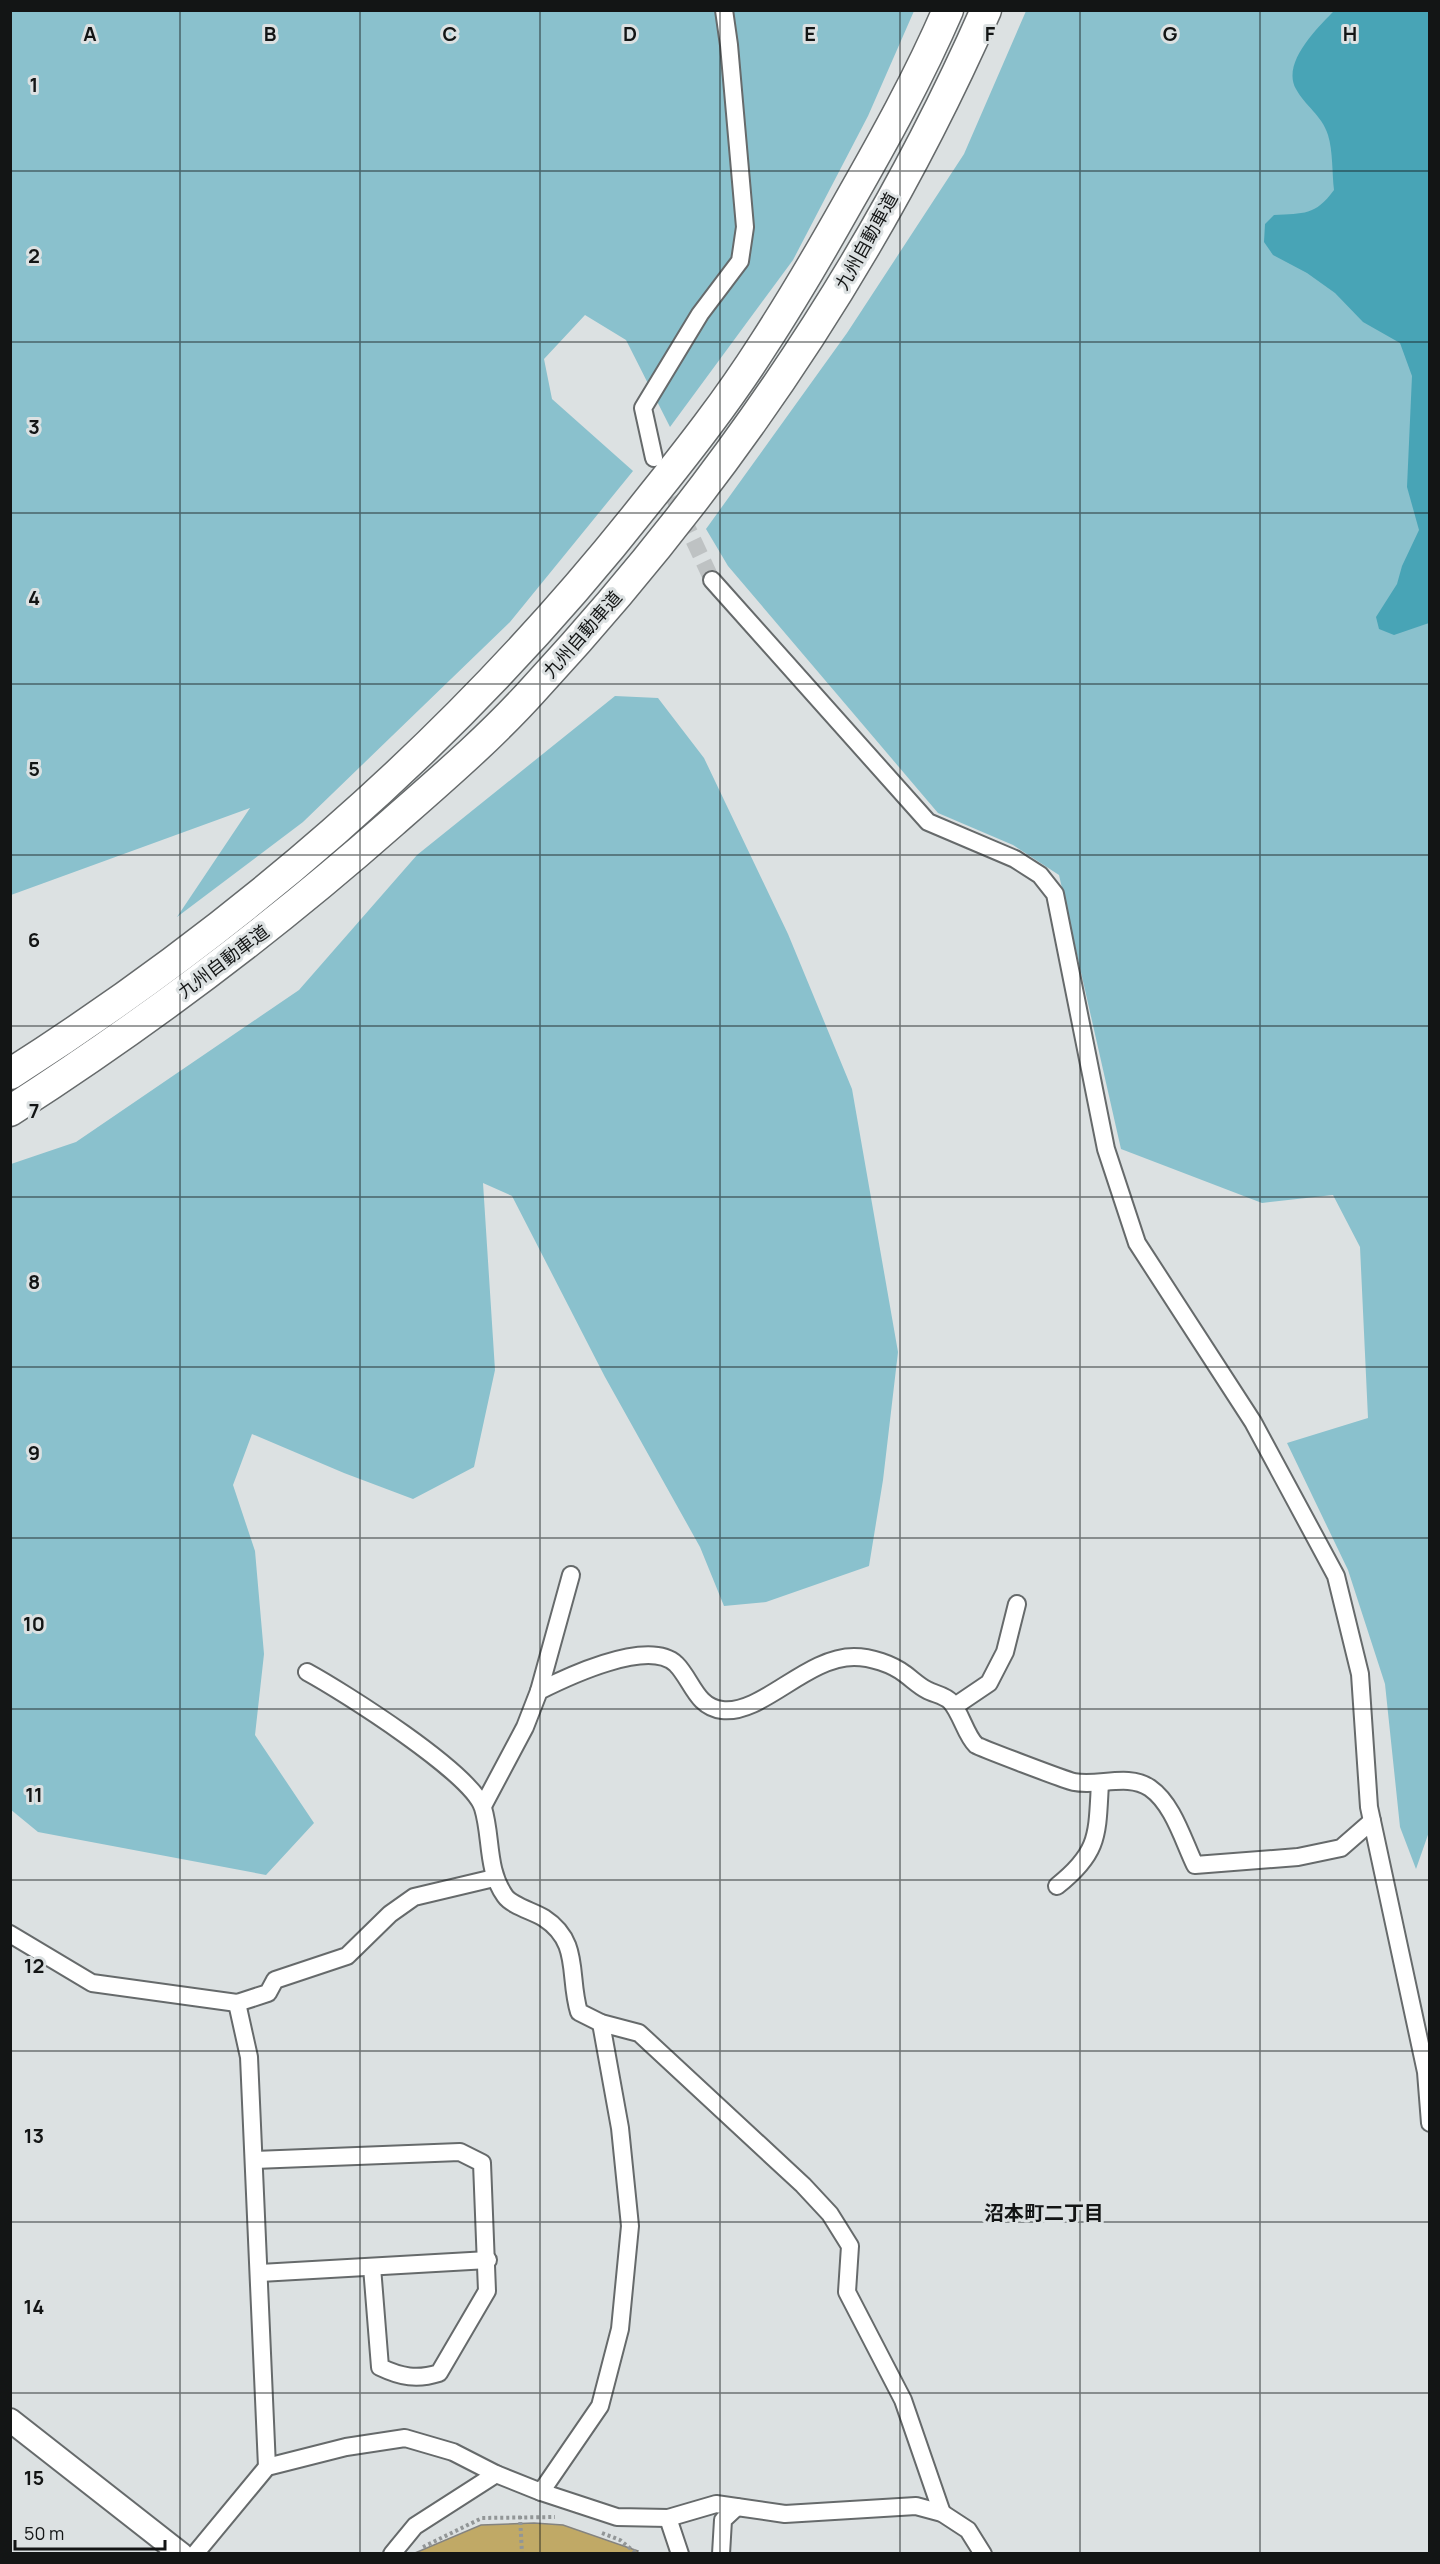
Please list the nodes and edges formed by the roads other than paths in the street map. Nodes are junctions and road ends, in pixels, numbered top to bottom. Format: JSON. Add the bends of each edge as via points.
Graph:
{"nodes":[{"id":1,"x":724,"y":10,"type":"edge"},
{"id":2,"x":948,"y":10,"type":"edge"},
{"id":3,"x":986,"y":10,"type":"edge"},
{"id":4,"x":654,"y":458,"type":"tunnel mouth"},
{"id":5,"x":712,"y":580,"type":"tunnel mouth"},
{"id":6,"x":10,"y":1074,"type":"edge"},
{"id":7,"x":10,"y":1111,"type":"edge"},
{"id":8,"x":571,"y":1575,"type":"dead end"},
{"id":9,"x":1017,"y":1604,"type":"dead end"},
{"id":10,"x":307,"y":1672,"type":"dead end"},
{"id":11,"x":539,"y":1691,"type":"junction"},
{"id":12,"x":955,"y":1706,"type":"junction"},
{"id":13,"x":1100,"y":1783,"type":"junction"},
{"id":14,"x":483,"y":1806,"type":"junction"},
{"id":15,"x":1372,"y":1821,"type":"junction"},
{"id":16,"x":494,"y":1878,"type":"junction"},
{"id":17,"x":1057,"y":1886,"type":"dead end"},
{"id":18,"x":10,"y":1934,"type":"edge"},
{"id":19,"x":237,"y":2004,"type":"junction"},
{"id":20,"x":601,"y":2023,"type":"junction"},
{"id":21,"x":1430,"y":2044,"type":"edge"},
{"id":22,"x":1426,"y":2072,"type":"junction"},
{"id":23,"x":1430,"y":2123,"type":"edge"},
{"id":24,"x":254,"y":2160,"type":"junction"},
{"id":25,"x":488,"y":2260,"type":"junction"},
{"id":26,"x":372,"y":2266,"type":"junction"},
{"id":27,"x":260,"y":2273,"type":"junction"},
{"id":28,"x":10,"y":2420,"type":"edge"},
{"id":29,"x":267,"y":2467,"type":"junction"},
{"id":30,"x":496,"y":2474,"type":"junction"},
{"id":31,"x":541,"y":2492,"type":"junction"},
{"id":32,"x":737,"y":2507,"type":"junction"},
{"id":33,"x":942,"y":2513,"type":"junction"},
{"id":34,"x":668,"y":2518,"type":"junction"},
{"id":35,"x":181,"y":2553,"type":"edge"},
{"id":36,"x":195,"y":2553,"type":"edge"},
{"id":37,"x":392,"y":2553,"type":"edge"},
{"id":38,"x":680,"y":2553,"type":"edge"},
{"id":39,"x":721,"y":2553,"type":"edge"},
{"id":40,"x":983,"y":2553,"type":"edge"}],
"edges":[{"from":1,"to":4,"type":"street","via":[[745,227],[740,261],[700,314],[643,408]]},
{"from":2,"to":6,"type":"highway","name":"九州自動車道","via":[[894,123],[763,346],[701,434],[610,550],[509,666],[329,838],[228,921],[74,1034]]},
{"from":3,"to":7,"type":"highway","name":"九州自動車道","via":[[851,271],[794,360],[684,514],[534,690],[348,862],[253,939],[100,1053]]},
{"from":5,"to":15,"type":"street","via":[[928,822],[1015,859],[1040,875],[1055,894],[1106,1149],[1137,1243],[1253,1422],[1336,1576],[1360,1674]]},
{"from":8,"to":11,"type":"street"},
{"from":9,"to":12,"type":"street","via":[[1005,1652],[989,1683]]},
{"from":10,"to":14,"type":"street","via":[[337,1688],[460,1776]]},
{"from":11,"to":12,"type":"street","via":[[579,1671],[618,1659],[650,1655],[675,1663],[691,1689],[710,1708],[725,1711],[745,1708],[814,1666],[852,1657],[873,1659],[903,1672],[925,1690]]},
{"from":11,"to":14,"type":"street","via":[[525,1727]]},
{"from":12,"to":13,"type":"street","via":[[976,1745],[1073,1782]]},
{"from":13,"to":15,"type":"street","via":[[1121,1780],[1147,1786],[1163,1799],[1195,1865],[1298,1857],[1341,1848]]},
{"from":13,"to":17,"type":"street","via":[[1096,1840],[1076,1871]]},
{"from":14,"to":16,"type":"street"},
{"from":15,"to":22,"type":"street"},
{"from":16,"to":19,"type":"street","via":[[414,1898],[390,1914],[347,1956],[275,1980],[268,1994]]},
{"from":16,"to":20,"type":"street","via":[[506,1899],[554,1925],[565,1939],[574,1963],[574,1996],[579,2012]]},
{"from":18,"to":19,"type":"street","via":[[92,1983]]},
{"from":19,"to":24,"type":"street","via":[[249,2057]]},
{"from":20,"to":31,"type":"street","via":[[620,2128],[630,2226],[620,2329],[600,2406]]},
{"from":20,"to":33,"type":"street","via":[[639,2033],[830,2214],[850,2246],[847,2292],[903,2400]]},
{"from":21,"to":22,"type":"street"},
{"from":22,"to":23,"type":"street"},
{"from":24,"to":25,"type":"street","via":[[460,2152],[482,2163]]},
{"from":24,"to":27,"type":"street"},
{"from":25,"to":26,"type":"street"},
{"from":25,"to":26,"type":"street","via":[[487,2290],[439,2373],[425,2378],[399,2376],[380,2367]]},
{"from":26,"to":27,"type":"street"},
{"from":27,"to":29,"type":"street"},
{"from":28,"to":35,"type":"street"},
{"from":29,"to":30,"type":"street","via":[[346,2447],[405,2438],[453,2452]]},
{"from":29,"to":36,"type":"street"},
{"from":30,"to":31,"type":"street"},
{"from":30,"to":37,"type":"street","via":[[415,2526]]},
{"from":31,"to":34,"type":"street","via":[[617,2517]]},
{"from":32,"to":33,"type":"street","via":[[785,2514],[916,2506]]},
{"from":32,"to":34,"type":"street","via":[[716,2504]]},
{"from":32,"to":39,"type":"street","via":[[723,2520]]},
{"from":33,"to":40,"type":"street","via":[[968,2530]]},
{"from":34,"to":38,"type":"street"}]}
